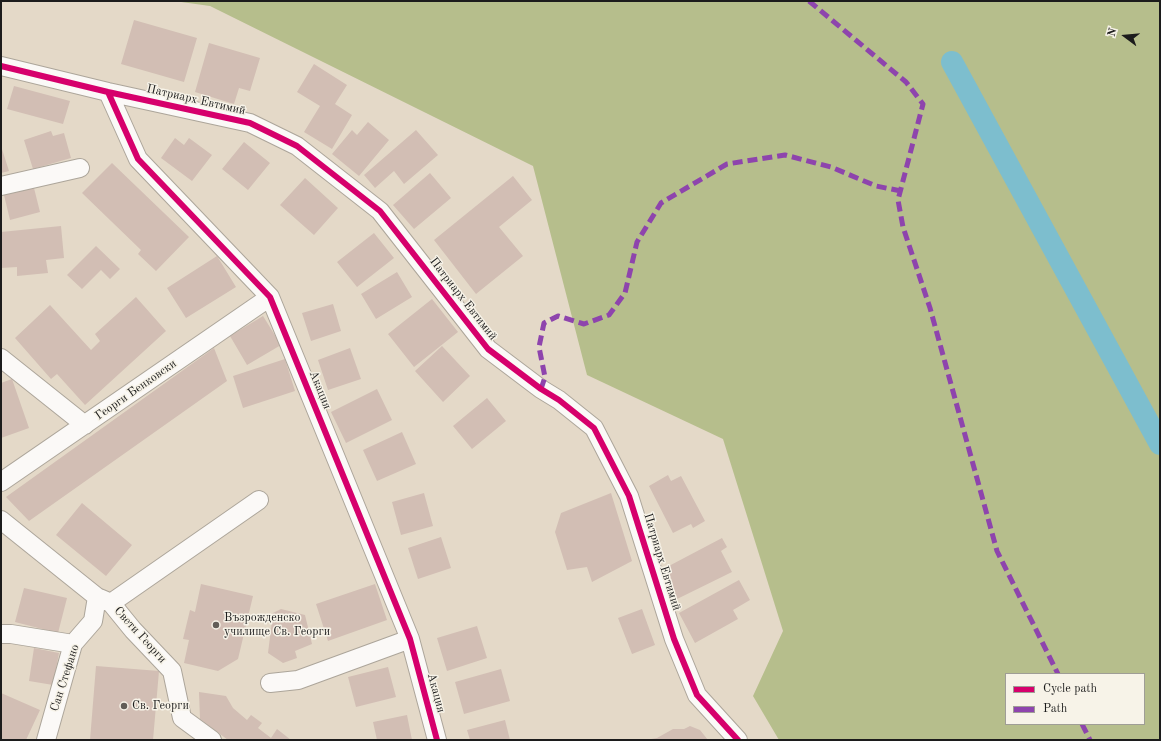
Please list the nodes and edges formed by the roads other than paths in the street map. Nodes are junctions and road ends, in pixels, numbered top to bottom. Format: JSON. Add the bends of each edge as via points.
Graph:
{"nodes":[{"id":1,"x":1,"y":66,"type":"edge"},
{"id":2,"x":108,"y":92,"type":"junction"},
{"id":3,"x":80,"y":168,"type":"dead end"},
{"id":4,"x":1,"y":186,"type":"edge"},
{"id":5,"x":270,"y":298,"type":"junction"},
{"id":6,"x":1,"y":358,"type":"edge"},
{"id":7,"x":85,"y":424,"type":"junction"},
{"id":8,"x":1,"y":482,"type":"edge"},
{"id":9,"x":259,"y":500,"type":"dead end"},
{"id":10,"x":1,"y":520,"type":"edge"},
{"id":11,"x":104,"y":600,"type":"junction"},
{"id":12,"x":1,"y":634,"type":"edge"},
{"id":13,"x":410,"y":639,"type":"junction"},
{"id":14,"x":73,"y":644,"type":"junction"},
{"id":15,"x":270,"y":683,"type":"dead end"},
{"id":16,"x":46,"y":740,"type":"edge"},
{"id":17,"x":212,"y":740,"type":"edge"},
{"id":18,"x":437,"y":740,"type":"edge"},
{"id":19,"x":738,"y":740,"type":"edge"}],
"edges":[{"from":1,"to":2,"type":"street","name":"Патриарх Евтимий"},
{"from":2,"to":5,"type":"street","name":"Акация","via":[[138,159]]},
{"from":2,"to":19,"type":"street","name":"Патриарх Евтимий","via":[[250,123],[297,146],[380,211],[488,349],[594,428],[629,496],[674,639],[697,695]]},
{"from":3,"to":4,"type":"street"},
{"from":5,"to":7,"type":"street","name":"Георги Бенковски"},
{"from":5,"to":13,"type":"street","name":"Акация"},
{"from":6,"to":7,"type":"street"},
{"from":7,"to":8,"type":"street","name":"Георги Бенковски"},
{"from":9,"to":11,"type":"street"},
{"from":10,"to":11,"type":"street","name":"Свети Георги"},
{"from":11,"to":14,"type":"street","name":"Сан Стефано","via":[[93,621]]},
{"from":11,"to":17,"type":"street","name":"Свети Георги","via":[[172,671],[182,718]]},
{"from":12,"to":14,"type":"street"},
{"from":13,"to":15,"type":"street","via":[[298,680]]},
{"from":13,"to":18,"type":"street","name":"Акация"},
{"from":14,"to":16,"type":"street","name":"Сан Стефано"}]}
